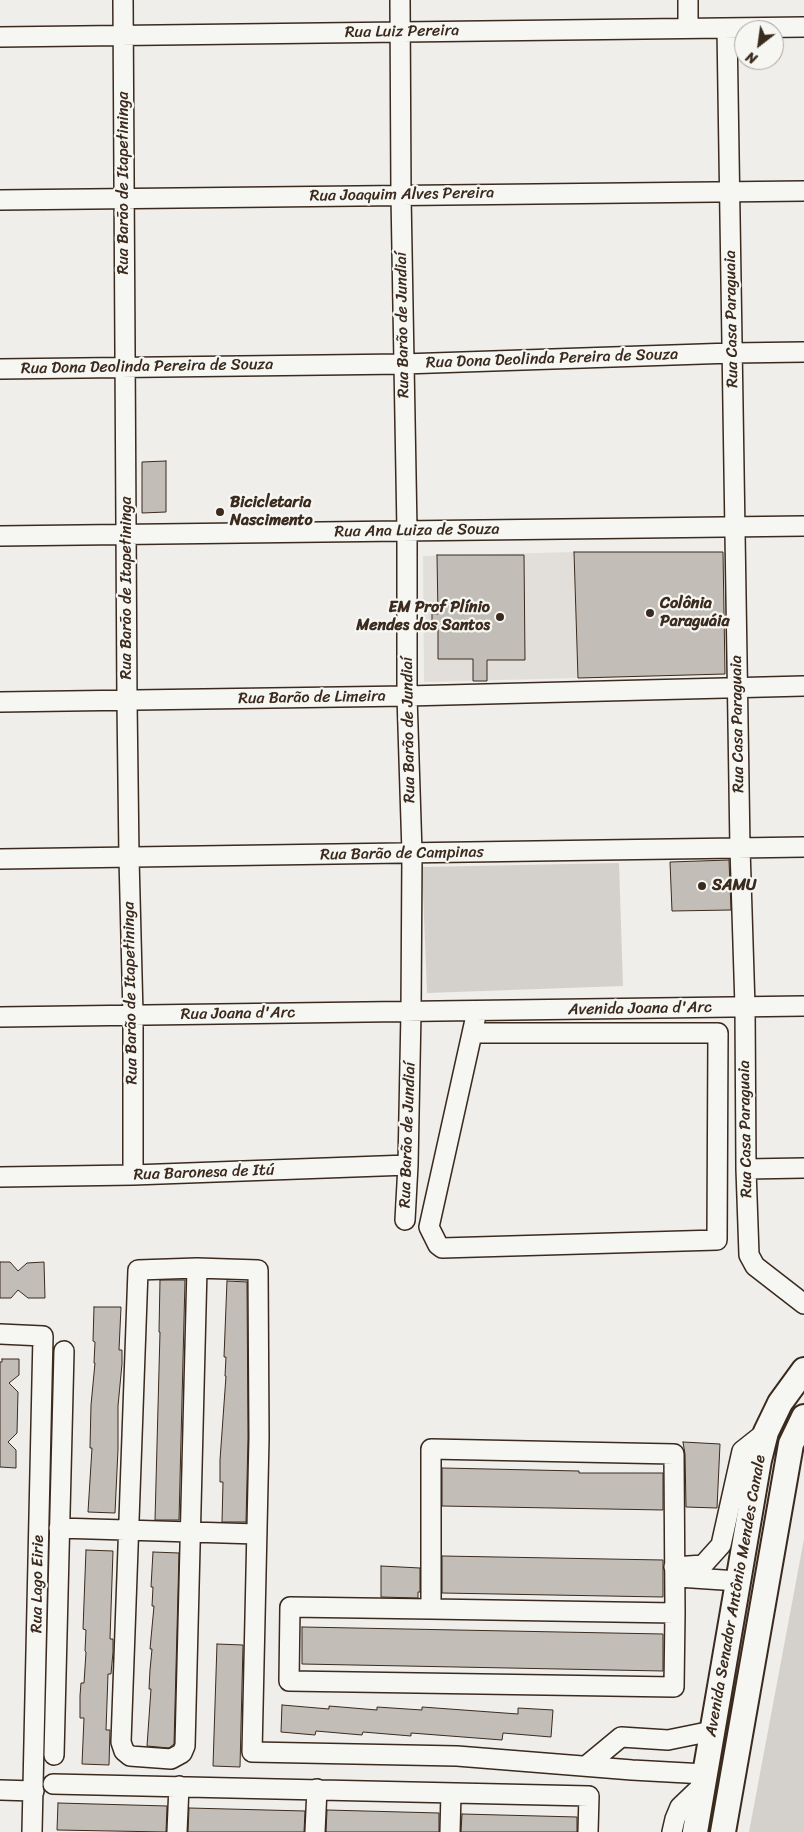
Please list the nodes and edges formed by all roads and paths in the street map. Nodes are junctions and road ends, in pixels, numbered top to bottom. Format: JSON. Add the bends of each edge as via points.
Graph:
{"nodes":[{"id":1,"x":123,"y":0,"type":"edge"},
{"id":2,"x":400,"y":0,"type":"edge"},
{"id":3,"x":688,"y":0,"type":"edge"},
{"id":4,"x":804,"y":27,"type":"edge"},
{"id":5,"x":688,"y":28,"type":"junction"},
{"id":6,"x":726,"y":28,"type":"junction"},
{"id":7,"x":400,"y":32,"type":"junction"},
{"id":8,"x":123,"y":36,"type":"junction"},
{"id":9,"x":0,"y":37,"type":"edge"},
{"id":10,"x":804,"y":191,"type":"edge"},
{"id":11,"x":730,"y":192,"type":"junction"},
{"id":12,"x":401,"y":195,"type":"junction"},
{"id":13,"x":124,"y":198,"type":"junction"},
{"id":14,"x":0,"y":200,"type":"edge"},
{"id":15,"x":804,"y":352,"type":"edge"},
{"id":16,"x":732,"y":353,"type":"junction"},
{"id":17,"x":403,"y":364,"type":"junction"},
{"id":18,"x":125,"y":368,"type":"junction"},
{"id":19,"x":0,"y":369,"type":"edge"},
{"id":20,"x":804,"y":526,"type":"edge"},
{"id":21,"x":736,"y":527,"type":"junction"},
{"id":22,"x":407,"y":532,"type":"junction"},
{"id":23,"x":127,"y":535,"type":"junction"},
{"id":24,"x":0,"y":536,"type":"edge"},
{"id":25,"x":804,"y":686,"type":"edge"},
{"id":26,"x":738,"y":687,"type":"junction"},
{"id":27,"x":407,"y":696,"type":"junction"},
{"id":28,"x":127,"y":701,"type":"junction"},
{"id":29,"x":0,"y":702,"type":"edge"},
{"id":30,"x":804,"y":847,"type":"edge"},
{"id":31,"x":740,"y":848,"type":"junction"},
{"id":32,"x":412,"y":853,"type":"junction"},
{"id":33,"x":129,"y":858,"type":"junction"},
{"id":34,"x":0,"y":859,"type":"edge"},
{"id":35,"x":804,"y":1006,"type":"edge"},
{"id":36,"x":745,"y":1007,"type":"junction"},
{"id":37,"x":477,"y":1011,"type":"junction"},
{"id":38,"x":411,"y":1012,"type":"junction"},
{"id":39,"x":133,"y":1015,"type":"junction"},
{"id":40,"x":0,"y":1017,"type":"edge"},
{"id":41,"x":473,"y":1033,"type":"junction"},
{"id":42,"x":408,"y":1166,"type":"junction"},
{"id":43,"x":804,"y":1168,"type":"edge"},
{"id":44,"x":746,"y":1169,"type":"junction"},
{"id":45,"x":133,"y":1175,"type":"junction"},
{"id":46,"x":0,"y":1177,"type":"edge"},
{"id":47,"x":405,"y":1220,"type":"dead end"},
{"id":48,"x":197,"y":1268,"type":"junction"},
{"id":49,"x":804,"y":1304,"type":"edge"},
{"id":50,"x":0,"y":1334,"type":"edge"},
{"id":51,"x":64,"y":1351,"type":"dead end"},
{"id":52,"x":804,"y":1370,"type":"edge"},
{"id":53,"x":804,"y":1417,"type":"edge"},
{"id":54,"x":766,"y":1432,"type":"junction"},
{"id":55,"x":59,"y":1528,"type":"junction"},
{"id":56,"x":128,"y":1530,"type":"junction"},
{"id":57,"x":190,"y":1534,"type":"junction"},
{"id":58,"x":257,"y":1534,"type":"junction"},
{"id":59,"x":675,"y":1572,"type":"junction"},
{"id":60,"x":738,"y":1581,"type":"junction"},
{"id":61,"x":431,"y":1609,"type":"junction"},
{"id":62,"x":675,"y":1613,"type":"junction"},
{"id":63,"x":730,"y":1630,"type":"junction"},
{"id":64,"x":758,"y":1635,"type":"junction"},
{"id":65,"x":712,"y":1731,"type":"junction"},
{"id":66,"x":621,"y":1737,"type":"junction"},
{"id":67,"x":54,"y":1755,"type":"dead end"},
{"id":68,"x":586,"y":1766,"type":"junction"},
{"id":69,"x":622,"y":1769,"type":"junction"},
{"id":70,"x":704,"y":1779,"type":"junction"},
{"id":71,"x":53,"y":1784,"type":"dead end"},
{"id":72,"x":179,"y":1786,"type":"junction"},
{"id":73,"x":317,"y":1789,"type":"junction"},
{"id":74,"x":0,"y":1790,"type":"edge"},
{"id":75,"x":34,"y":1791,"type":"junction"},
{"id":76,"x":451,"y":1792,"type":"junction"},
{"id":77,"x":32,"y":1832,"type":"edge"},
{"id":78,"x":177,"y":1832,"type":"edge"},
{"id":79,"x":315,"y":1832,"type":"edge"},
{"id":80,"x":450,"y":1832,"type":"edge"},
{"id":81,"x":588,"y":1832,"type":"edge"},
{"id":82,"x":672,"y":1832,"type":"edge"},
{"id":83,"x":695,"y":1832,"type":"edge"},
{"id":84,"x":723,"y":1832,"type":"edge"}],
"edges":[{"from":1,"to":8,"type":"street","name":"Rua Barão de Itapetininga"},
{"from":2,"to":7,"type":"street","name":"Rua Barão de Jundiaí"},
{"from":3,"to":5,"type":"street"},
{"from":4,"to":6,"type":"street","name":"Rua Luiz Pereira"},
{"from":5,"to":6,"type":"street","name":"Rua Luiz Pereira"},
{"from":5,"to":7,"type":"street","name":"Rua Luiz Pereira"},
{"from":6,"to":11,"type":"street","name":"Rua Casa Paraguaia"},
{"from":7,"to":8,"type":"street","name":"Rua Luiz Pereira"},
{"from":7,"to":12,"type":"street","name":"Rua Barão de Jundiaí"},
{"from":8,"to":9,"type":"street","name":"Rua Luiz Pereira"},
{"from":8,"to":13,"type":"street","name":"Rua Barão de Itapetininga"},
{"from":10,"to":11,"type":"street","name":"Rua Joaquim Alves Pereira"},
{"from":11,"to":12,"type":"street","name":"Rua Joaquim Alves Pereira"},
{"from":11,"to":16,"type":"street","name":"Rua Casa Paraguaia"},
{"from":12,"to":13,"type":"street","name":"Rua Joaquim Alves Pereira"},
{"from":12,"to":17,"type":"street","name":"Rua Barão de Jundiaí"},
{"from":13,"to":14,"type":"street","name":"Rua Joaquim Alves Pereira"},
{"from":13,"to":18,"type":"street","name":"Rua Barão de Itapetininga"},
{"from":15,"to":16,"type":"street","name":"Rua Dona Deolinda Pereira de Souza"},
{"from":16,"to":17,"type":"street","name":"Rua Dona Deolinda Pereira de Souza"},
{"from":16,"to":21,"type":"street","name":"Rua Casa Paraguaia"},
{"from":17,"to":18,"type":"street","name":"Rua Dona Deolinda Pereira de Souza"},
{"from":17,"to":22,"type":"street","name":"Rua Barão de Jundiaí"},
{"from":18,"to":19,"type":"street","name":"Rua Dona Deolinda Pereira de Souza"},
{"from":18,"to":23,"type":"street","name":"Rua Barão de Itapetininga"},
{"from":20,"to":21,"type":"street","name":"Rua Ana Luiza de Souza"},
{"from":21,"to":22,"type":"street","name":"Rua Ana Luiza de Souza"},
{"from":21,"to":26,"type":"street","name":"Rua Casa Paraguaia"},
{"from":22,"to":23,"type":"street","name":"Rua Ana Luiza de Souza"},
{"from":22,"to":27,"type":"street","name":"Rua Barão de Jundiaí"},
{"from":23,"to":24,"type":"street","name":"Rua Ana Luiza de Souza"},
{"from":23,"to":28,"type":"street","name":"Rua Barão de Itapetininga"},
{"from":25,"to":26,"type":"street","name":"Rua Barão de Limeira"},
{"from":26,"to":27,"type":"street","name":"Rua Barão de Limeira"},
{"from":26,"to":31,"type":"street","name":"Rua Casa Paraguaia"},
{"from":27,"to":28,"type":"street","name":"Rua Barão de Limeira"},
{"from":27,"to":32,"type":"street","name":"Rua Barão de Jundiaí"},
{"from":28,"to":29,"type":"street","name":"Rua Barão de Limeira"},
{"from":28,"to":33,"type":"street","name":"Rua Barão de Itapetininga"},
{"from":30,"to":31,"type":"street","name":"Rua Barão de Campinas"},
{"from":31,"to":32,"type":"street","name":"Rua Barão de Campinas"},
{"from":31,"to":36,"type":"street","name":"Rua Casa Paraguaia"},
{"from":32,"to":33,"type":"street","name":"Rua Barão de Campinas"},
{"from":32,"to":38,"type":"street","name":"Rua Barão de Jundiaí"},
{"from":33,"to":34,"type":"street","name":"Rua Barão de Campinas"},
{"from":33,"to":39,"type":"street","name":"Rua Barão de Itapetininga"},
{"from":35,"to":36,"type":"street","name":"Avenida Joana d'Arc"},
{"from":36,"to":37,"type":"street","name":"Avenida Joana d'Arc"},
{"from":36,"to":44,"type":"street","name":"Rua Casa Paraguaia"},
{"from":37,"to":38,"type":"street","name":"Rua Joana d'Arc"},
{"from":37,"to":41,"type":"street"},
{"from":38,"to":39,"type":"street","name":"Rua Joana d'Arc"},
{"from":38,"to":42,"type":"street","name":"Rua Barão de Jundiaí"},
{"from":39,"to":40,"type":"street","name":"Rua Joana d'Arc"},
{"from":39,"to":45,"type":"street","name":"Rua Barão de Itapetininga"},
{"from":41,"to":41,"type":"street","via":[[429,1227],[438,1245],[442,1248],[717,1240],[718,1033]]},
{"from":42,"to":45,"type":"street","name":"Rua Baronesa de Itú"},
{"from":42,"to":47,"type":"street","name":"Rua Barão de Jundiaí"},
{"from":43,"to":44,"type":"street"},
{"from":44,"to":49,"type":"street","name":"Rua Casa Paraguaia","via":[[749,1255],[755,1266]]},
{"from":45,"to":46,"type":"street","name":"Rua Baronesa de Itú"},
{"from":48,"to":56,"type":"street","via":[[138,1270]]},
{"from":48,"to":57,"type":"street"},
{"from":48,"to":58,"type":"street","via":[[258,1270]]},
{"from":50,"to":75,"type":"street","name":"Rua Lago Eirie","via":[[43,1336]]},
{"from":51,"to":55,"type":"street"},
{"from":52,"to":54,"type":"main road","name":"Avenida Senador Antônio Mendes Canale","via":[[780,1403]]},
{"from":53,"to":64,"type":"main road","name":"Avenida Senador Antônio Mendes Canale","via":[[791,1444]]},
{"from":54,"to":59,"type":"street","via":[[742,1451],[721,1545],[703,1565]]},
{"from":54,"to":60,"type":"main road","name":"Avenida Senador Antônio Mendes Canale"},
{"from":55,"to":56,"type":"street"},
{"from":55,"to":67,"type":"street"},
{"from":56,"to":57,"type":"street"},
{"from":56,"to":57,"type":"street","via":[[121,1742],[130,1756],[171,1759],[182,1753],[185,1746]]},
{"from":57,"to":58,"type":"street"},
{"from":58,"to":68,"type":"street","via":[[252,1752],[457,1756]]},
{"from":59,"to":60,"type":"street"},
{"from":59,"to":61,"type":"street","via":[[674,1454],[431,1449]]},
{"from":59,"to":62,"type":"street"},
{"from":60,"to":63,"type":"main road","name":"Avenida Senador Antônio Mendes Canale"},
{"from":61,"to":62,"type":"street"},
{"from":61,"to":62,"type":"street","via":[[290,1607],[289,1681],[674,1687]]},
{"from":63,"to":64,"type":"main road"},
{"from":63,"to":65,"type":"main road","name":"Avenida Senador Antônio Mendes Canale"},
{"from":64,"to":84,"type":"main road","name":"Avenida Senador Antônio Mendes Canale"},
{"from":65,"to":66,"type":"street","via":[[668,1740]]},
{"from":65,"to":70,"type":"main road","name":"Avenida Senador Antônio Mendes Canale"},
{"from":66,"to":68,"type":"street"},
{"from":66,"to":69,"type":"street"},
{"from":68,"to":69,"type":"street"},
{"from":69,"to":70,"type":"street"},
{"from":70,"to":82,"type":"street","via":[[680,1807]]},
{"from":70,"to":83,"type":"main road","name":"Avenida Senador Antônio Mendes Canale"},
{"from":71,"to":72,"type":"street"},
{"from":72,"to":73,"type":"street"},
{"from":72,"to":78,"type":"street"},
{"from":73,"to":76,"type":"street"},
{"from":73,"to":79,"type":"street"},
{"from":74,"to":75,"type":"street"},
{"from":75,"to":77,"type":"street","name":"Rua Lago Eirie"},
{"from":76,"to":80,"type":"street"},
{"from":76,"to":81,"type":"street","via":[[590,1796]]}]}
